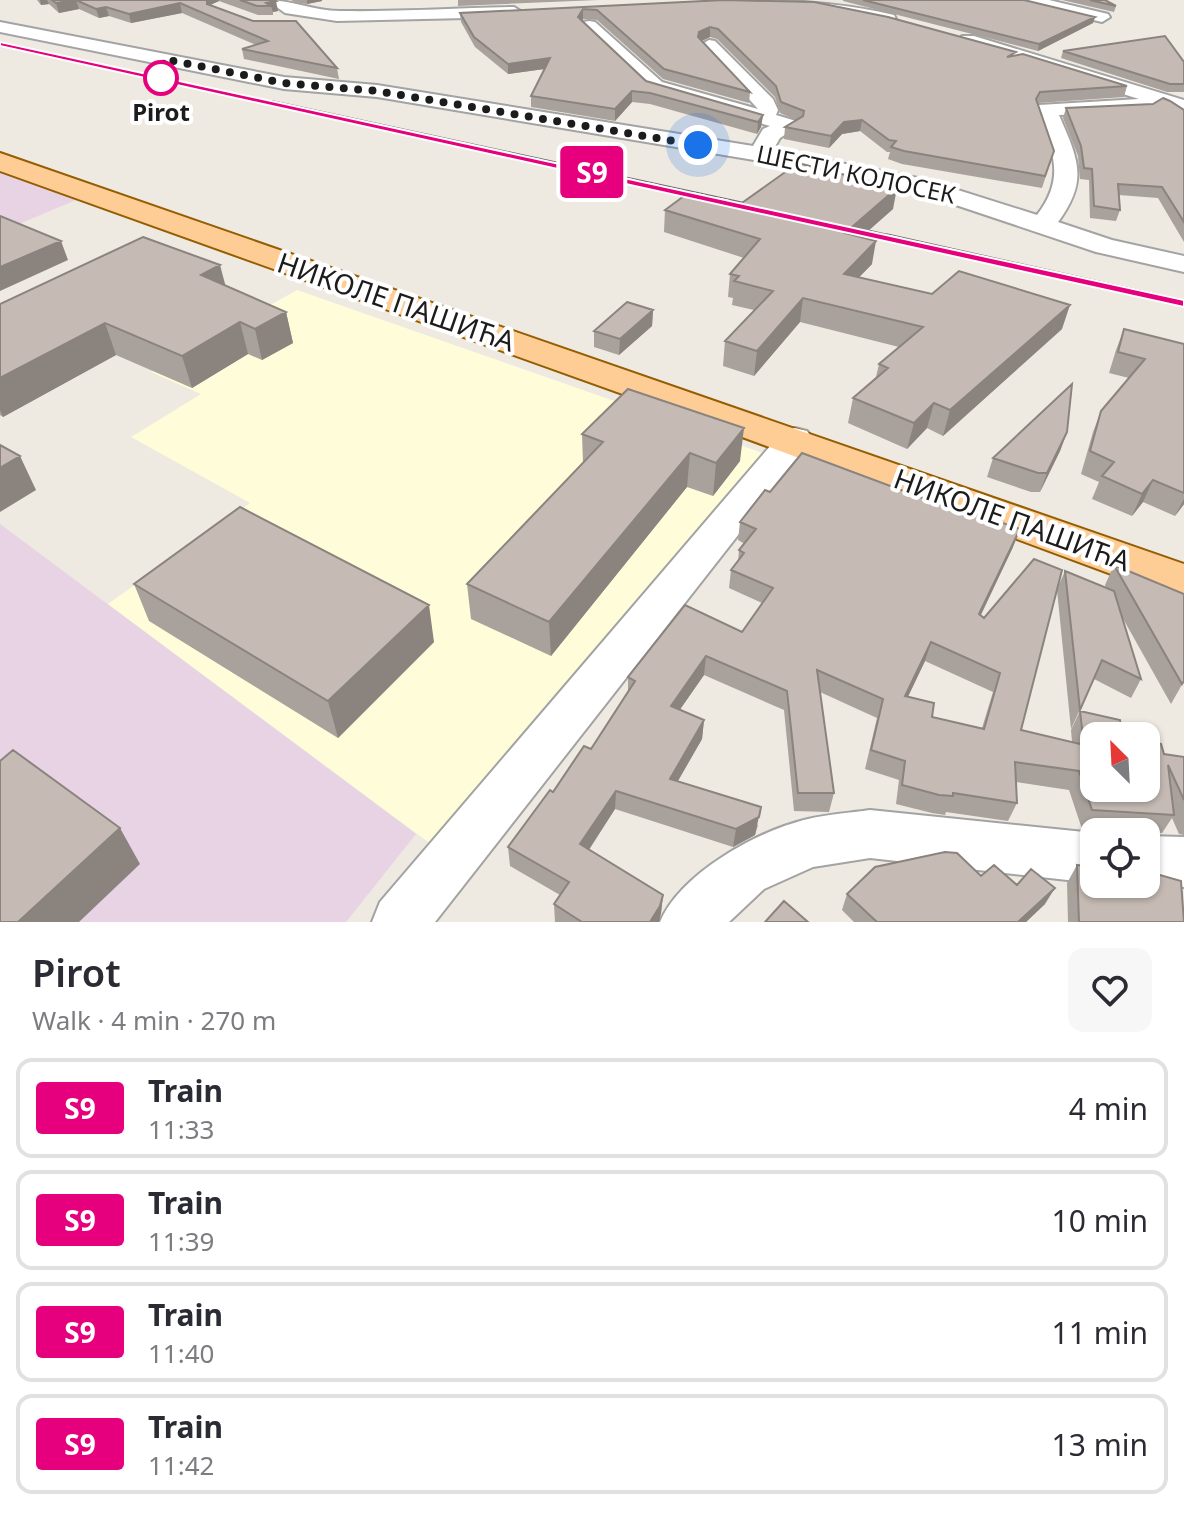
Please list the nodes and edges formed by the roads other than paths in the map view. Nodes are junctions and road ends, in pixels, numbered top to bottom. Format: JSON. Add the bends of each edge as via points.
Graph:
{"nodes":[{"id":1,"x":275,"y":0,"type":"edge"},
{"id":2,"x":1028,"y":0,"type":"edge"},
{"id":3,"x":830,"y":3,"type":"edge"},
{"id":4,"x":700,"y":4,"type":"edge"},
{"id":5,"x":526,"y":12,"type":"edge"},
{"id":6,"x":588,"y":14,"type":"edge"},
{"id":7,"x":360,"y":15,"type":"junction"},
{"id":8,"x":1102,"y":17,"type":"dead end"},
{"id":9,"x":906,"y":23,"type":"edge"},
{"id":10,"x":285,"y":24,"type":"edge"},
{"id":11,"x":0,"y":27,"type":"edge"},
{"id":12,"x":948,"y":35,"type":"edge"},
{"id":13,"x":709,"y":45,"type":"edge"},
{"id":14,"x":1178,"y":104,"type":"edge"},
{"id":15,"x":765,"y":116,"type":"junction"},
{"id":16,"x":760,"y":154,"type":"junction"},
{"id":17,"x":0,"y":161,"type":"edge"},
{"id":18,"x":1043,"y":225,"type":"junction"},
{"id":19,"x":1184,"y":264,"type":"edge"},
{"id":20,"x":795,"y":439,"type":"junction"},
{"id":21,"x":1184,"y":583,"type":"edge"},
{"id":22,"x":1080,"y":856,"type":"edge"},
{"id":23,"x":1160,"y":861,"type":"edge"},
{"id":24,"x":1184,"y":862,"type":"edge"},
{"id":25,"x":400,"y":922,"type":"edge"},
{"id":26,"x":688,"y":922,"type":"edge"}],
"edges":[{"from":1,"to":7,"type":"street","via":[[303,13]]},
{"from":2,"to":8,"type":"street"},
{"from":3,"to":4,"type":"street"},
{"from":3,"to":9,"type":"street"},
{"from":5,"to":7,"type":"street"},
{"from":6,"to":15,"type":"street","via":[[655,86]]},
{"from":7,"to":10,"type":"street","via":[[336,22]]},
{"from":11,"to":16,"type":"street","name":"ШЕСТИ КОЛОСЕК","via":[[284,83],[377,91]]},
{"from":12,"to":14,"type":"street"},
{"from":13,"to":15,"type":"street","via":[[766,103]]},
{"from":14,"to":18,"type":"street","via":[[1046,109],[1065,158],[1066,191]]},
{"from":15,"to":16,"type":"street","via":[[789,125],[771,134]]},
{"from":16,"to":18,"type":"street","name":"ШЕСТИ КОЛОСЕК","via":[[923,186]]},
{"from":17,"to":20,"type":"main road","name":"НИКОЛЕ ПАШИЋА"},
{"from":18,"to":19,"type":"street","name":"ШЕСТИ КОЛОСЕК"},
{"from":20,"to":21,"type":"main road","name":"НИКОЛЕ ПАШИЋА"},
{"from":20,"to":25,"type":"street"},
{"from":22,"to":26,"type":"street","via":[[870,834],[808,843],[745,871]]},
{"from":23,"to":24,"type":"street"}]}
